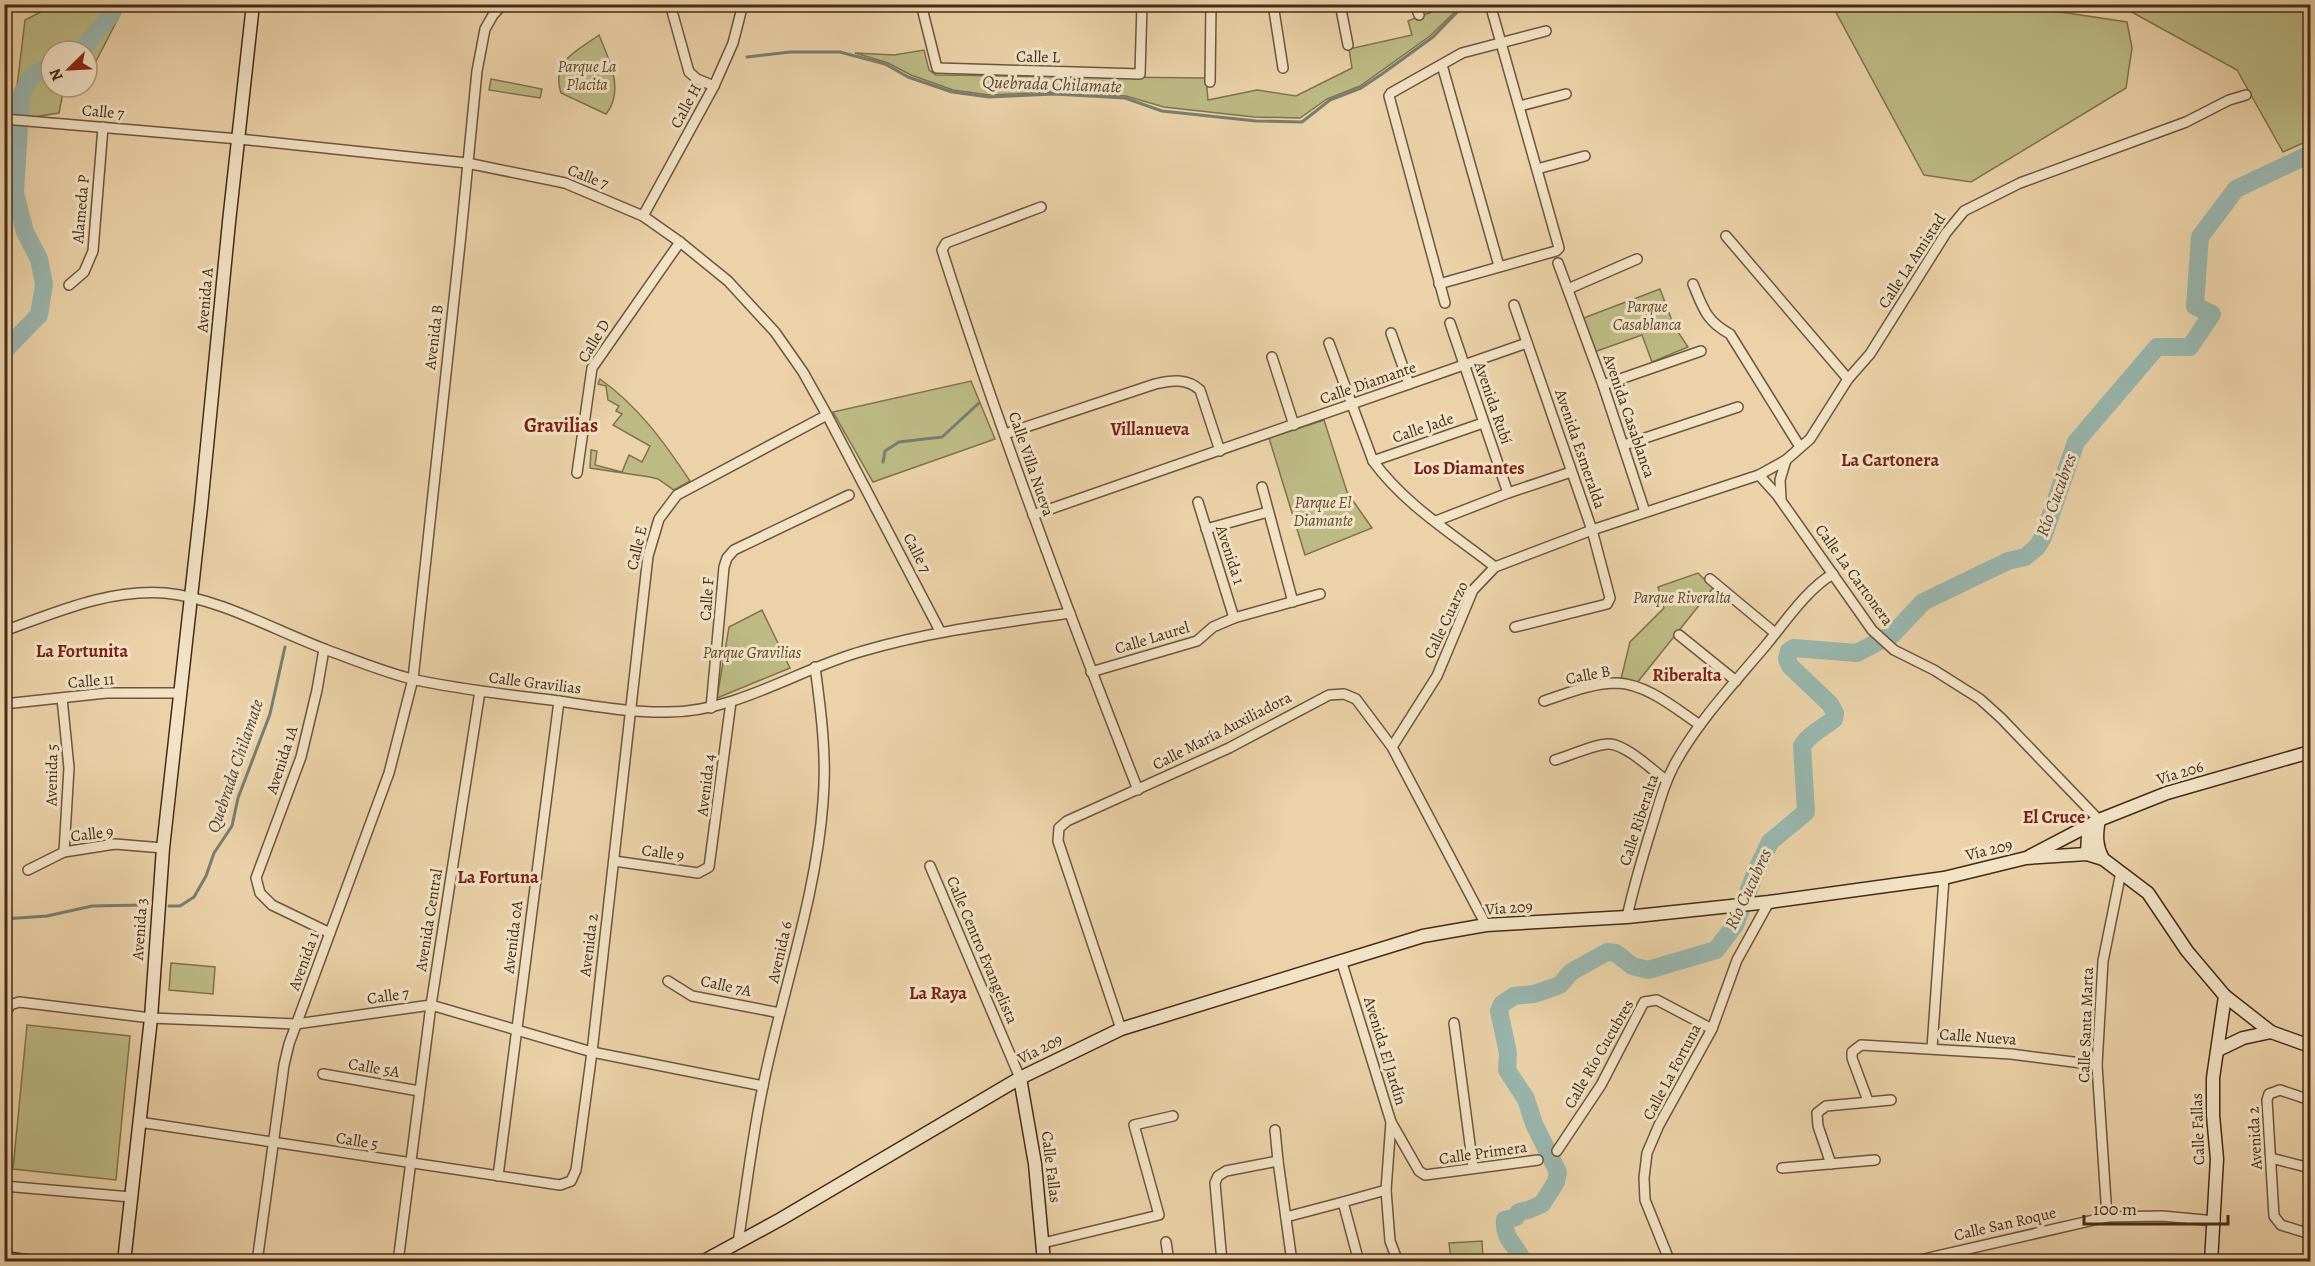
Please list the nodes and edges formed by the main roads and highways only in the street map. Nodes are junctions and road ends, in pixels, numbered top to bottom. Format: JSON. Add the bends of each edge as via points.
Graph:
{"nodes":[{"id":1,"x":253,"y":4,"type":"edge"},
{"id":2,"x":190,"y":598,"type":"joint"},
{"id":3,"x":2310,"y":752,"type":"edge"},
{"id":4,"x":2099,"y":820,"type":"junction"},
{"id":5,"x":2087,"y":854,"type":"junction"},
{"id":6,"x":2026,"y":858,"type":"junction"},
{"id":7,"x":2103,"y":859,"type":"junction"},
{"id":8,"x":2225,"y":996,"type":"junction"},
{"id":9,"x":2271,"y":1032,"type":"junction"},
{"id":10,"x":2310,"y":1046,"type":"edge"},
{"id":11,"x":2218,"y":1050,"type":"junction"},
{"id":12,"x":1020,"y":1078,"type":"junction"},
{"id":13,"x":7,"y":1259,"type":"edge"},
{"id":14,"x":32,"y":1262,"type":"edge"},
{"id":15,"x":124,"y":1262,"type":"edge"},
{"id":16,"x":702,"y":1262,"type":"edge"},
{"id":17,"x":1044,"y":1262,"type":"edge"},
{"id":18,"x":2211,"y":1262,"type":"edge"}],
"edges":[{"from":1,"to":2,"type":"main road","name":"Avenida A"},
{"from":2,"to":15,"type":"main road","name":"Avenida 3"},
{"from":3,"to":4,"type":"main road","name":"Vía 206","via":[[2167,793]]},
{"from":4,"to":5,"type":"main road","via":[[2088,835]]},
{"from":4,"to":6,"type":"main road","name":"Vía 206"},
{"from":4,"to":7,"type":"main road","via":[[2096,839]]},
{"from":5,"to":6,"type":"main road","name":"Vía 209"},
{"from":5,"to":7,"type":"main road","name":"Vía 209"},
{"from":6,"to":12,"type":"main road","name":"Vía 209","via":[[1944,878],[1765,902],[1627,917],[1486,925],[1423,936],[1121,1029]]},
{"from":7,"to":8,"type":"main road","name":"Vía 209","via":[[2148,893],[2187,951]]},
{"from":8,"to":9,"type":"main road","name":"Vía 209"},
{"from":8,"to":11,"type":"main road","name":"Calle Fallas"},
{"from":9,"to":10,"type":"main road","name":"Vía 209"},
{"from":9,"to":11,"type":"main road","via":[[2243,1038]]},
{"from":11,"to":18,"type":"main road","name":"Calle Fallas","via":[[2213,1078],[2217,1159]]},
{"from":12,"to":16,"type":"main road","name":"Vía 209"},
{"from":12,"to":17,"type":"main road","name":"Calle Fallas","via":[[1035,1164]]},
{"from":13,"to":14,"type":"main road"}]}
